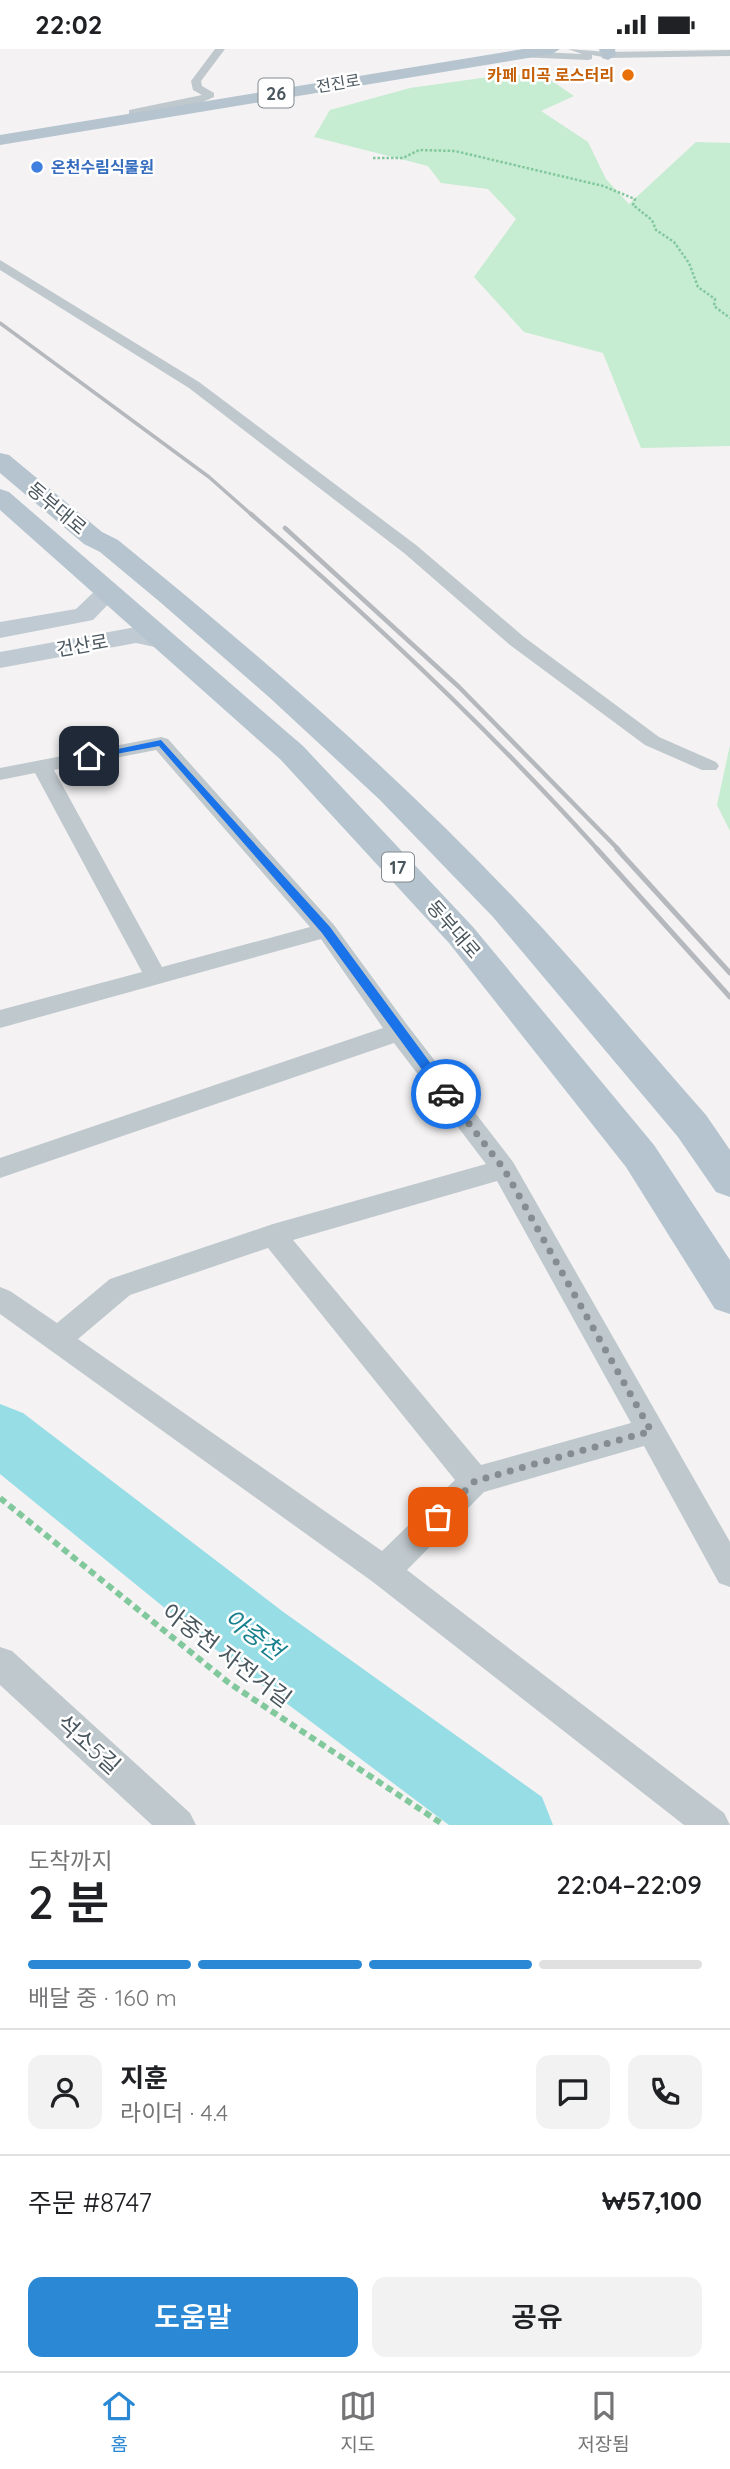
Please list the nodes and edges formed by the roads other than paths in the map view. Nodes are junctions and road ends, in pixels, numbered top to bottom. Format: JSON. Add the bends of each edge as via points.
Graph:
{"nodes":[{"id":1,"x":220,"y":49,"type":"edge"},
{"id":2,"x":489,"y":49,"type":"edge"},
{"id":3,"x":552,"y":49,"type":"edge"},
{"id":4,"x":573,"y":49,"type":"edge"},
{"id":5,"x":607,"y":52,"type":"edge"},
{"id":6,"x":730,"y":53,"type":"edge"},
{"id":7,"x":519,"y":54,"type":"junction"},
{"id":8,"x":196,"y":81,"type":"junction"},
{"id":9,"x":210,"y":95,"type":"junction"},
{"id":10,"x":169,"y":101,"type":"junction"},
{"id":11,"x":138,"y":116,"type":"junction"},
{"id":12,"x":0,"y":131,"type":"edge"},
{"id":13,"x":0,"y":140,"type":"edge"},
{"id":14,"x":0,"y":264,"type":"edge"},
{"id":15,"x":0,"y":444,"type":"edge"},
{"id":16,"x":0,"y":460,"type":"edge"},
{"id":17,"x":0,"y":497,"type":"edge"},
{"id":18,"x":109,"y":546,"type":"junction"},
{"id":19,"x":108,"y":592,"type":"junction"},
{"id":20,"x":0,"y":630,"type":"edge"},
{"id":21,"x":164,"y":641,"type":"junction"},
{"id":22,"x":0,"y":660,"type":"edge"},
{"id":23,"x":41,"y":765,"type":"junction"},
{"id":24,"x":709,"y":766,"type":"dead end"},
{"id":25,"x":0,"y":774,"type":"edge"},
{"id":26,"x":326,"y":930,"type":"junction"},
{"id":27,"x":156,"y":977,"type":"junction"},
{"id":28,"x":0,"y":1019,"type":"edge"},
{"id":29,"x":399,"y":1032,"type":"junction"},
{"id":30,"x":0,"y":1168,"type":"edge"},
{"id":31,"x":504,"y":1169,"type":"junction"},
{"id":32,"x":730,"y":1181,"type":"edge"},
{"id":33,"x":273,"y":1235,"type":"junction"},
{"id":34,"x":730,"y":1296,"type":"edge"},
{"id":35,"x":0,"y":1299,"type":"edge"},
{"id":36,"x":57,"y":1341,"type":"junction"},
{"id":37,"x":651,"y":1431,"type":"junction"},
{"id":38,"x":475,"y":1481,"type":"junction"},
{"id":39,"x":384,"y":1571,"type":"junction"},
{"id":40,"x":730,"y":1572,"type":"edge"},
{"id":41,"x":0,"y":1663,"type":"edge"},
{"id":42,"x":178,"y":1825,"type":"edge"},
{"id":43,"x":712,"y":1825,"type":"edge"}],
"edges":[{"from":1,"to":8,"type":"street"},
{"from":2,"to":9,"type":"main road","name":"전진로","number":"26"},
{"from":3,"to":7,"type":"main road","name":"전진로","number":"26"},
{"from":4,"to":5,"type":"street"},
{"from":5,"to":6,"type":"street"},
{"from":5,"to":7,"type":"street","via":[[605,57]]},
{"from":7,"to":11,"type":"main road","name":"전진로","number":"26"},
{"from":8,"to":9,"type":"street","via":[[197,88]]},
{"from":8,"to":10,"type":"main road"},
{"from":9,"to":10,"type":"main road","name":"전진로","number":"26"},
{"from":9,"to":11,"type":"street","via":[[133,112]]},
{"from":10,"to":12,"type":"main road","name":"전진로","number":"26"},
{"from":11,"to":13,"type":"main road","name":"전진로","number":"26"},
{"from":14,"to":24,"type":"street","via":[[194,386],[410,549],[517,641],[643,735]]},
{"from":15,"to":18,"type":"main road","via":[[105,532]]},
{"from":16,"to":18,"type":"main road","name":"동부대로","number":"17","via":[[93,538]]},
{"from":17,"to":19,"type":"main road","name":"동부대로","number":"17"},
{"from":18,"to":32,"type":"main road","name":"동부대로","number":"17","via":[[390,792],[505,909],[692,1126]]},
{"from":19,"to":20,"type":"street","name":"건산로","via":[[84,615]]},
{"from":19,"to":21,"type":"main road","name":"동부대로","number":"17"},
{"from":21,"to":22,"type":"street","name":"건산로","via":[[136,635]]},
{"from":21,"to":34,"type":"main road","name":"동부대로","number":"17","via":[[292,753],[461,935],[639,1156]]},
{"from":23,"to":25,"type":"street"},
{"from":23,"to":26,"type":"street","via":[[161,743]]},
{"from":23,"to":27,"type":"street"},
{"from":26,"to":27,"type":"street"},
{"from":26,"to":29,"type":"street"},
{"from":27,"to":28,"type":"street"},
{"from":29,"to":30,"type":"street"},
{"from":29,"to":31,"type":"street"},
{"from":31,"to":33,"type":"street"},
{"from":31,"to":37,"type":"street"},
{"from":33,"to":36,"type":"street","via":[[120,1287]]},
{"from":33,"to":38,"type":"street"},
{"from":35,"to":36,"type":"street"},
{"from":36,"to":39,"type":"street"},
{"from":37,"to":38,"type":"street"},
{"from":37,"to":40,"type":"street"},
{"from":38,"to":39,"type":"street"},
{"from":39,"to":43,"type":"street"},
{"from":41,"to":42,"type":"street","name":"석소5길"}]}
